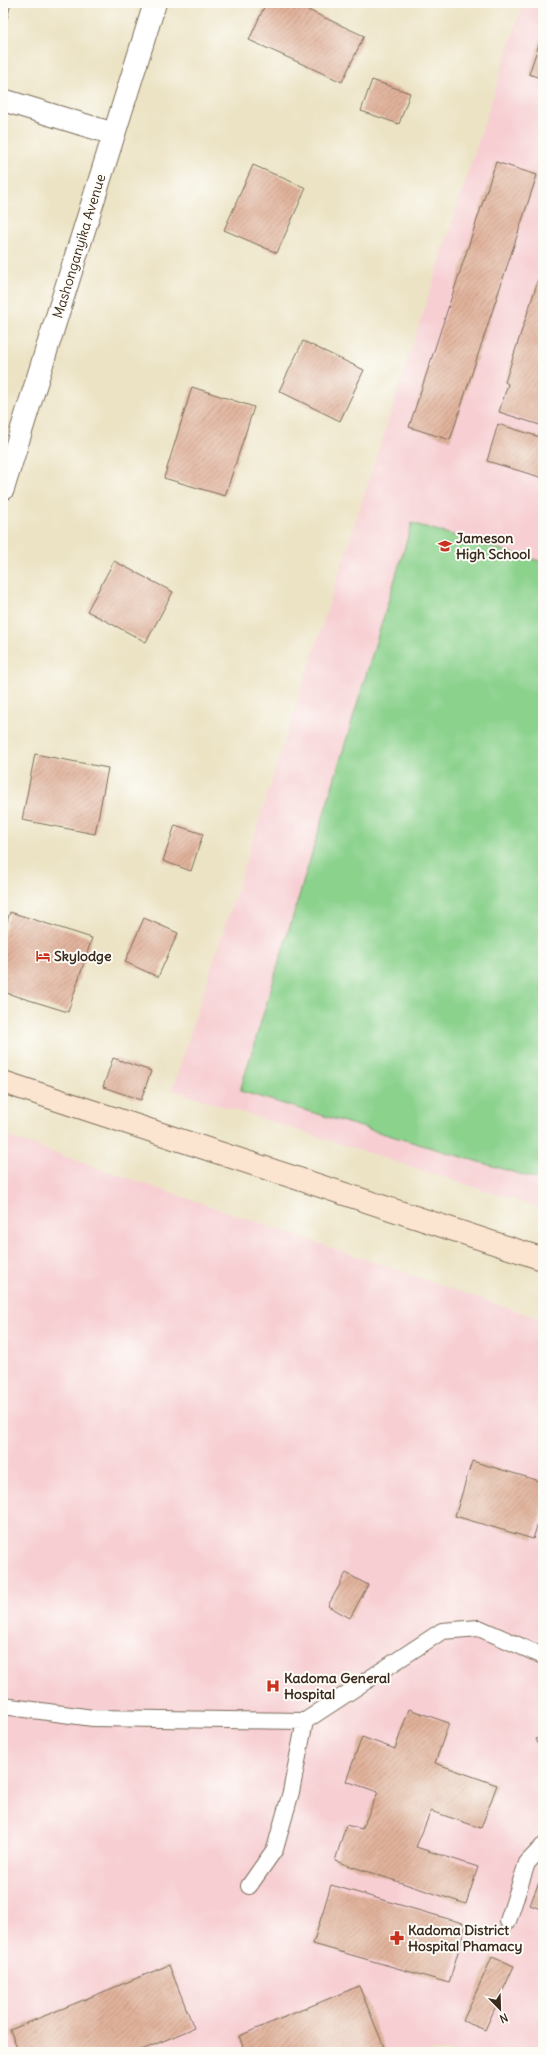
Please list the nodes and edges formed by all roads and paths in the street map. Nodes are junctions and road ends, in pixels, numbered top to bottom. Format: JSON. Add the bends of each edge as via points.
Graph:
{"nodes":[{"id":1,"x":155,"y":3,"type":"edge"},
{"id":2,"x":3,"y":100,"type":"edge"},
{"id":3,"x":114,"y":134,"type":"junction"},
{"id":4,"x":3,"y":489,"type":"edge"},
{"id":5,"x":3,"y":1082,"type":"edge"},
{"id":6,"x":543,"y":1259,"type":"edge"},
{"id":7,"x":543,"y":1656,"type":"edge"},
{"id":8,"x":3,"y":1706,"type":"edge"},
{"id":9,"x":305,"y":1721,"type":"junction"},
{"id":10,"x":543,"y":1846,"type":"edge"},
{"id":11,"x":249,"y":1886,"type":"dead end"},
{"id":12,"x":508,"y":1921,"type":"dead end"}],
"edges":[{"from":1,"to":3,"type":"street","name":"Mashonganyika Avenue"},
{"from":2,"to":3,"type":"street"},
{"from":3,"to":4,"type":"street","name":"Mashonganyika Avenue"},
{"from":5,"to":6,"type":"main road"},
{"from":7,"to":9,"type":"lane","via":[[479,1628],[442,1631]]},
{"from":8,"to":9,"type":"lane","via":[[93,1718]]},
{"from":9,"to":11,"type":"lane","via":[[291,1792],[275,1849]]},
{"from":10,"to":12,"type":"lane","via":[[527,1863]]}]}
